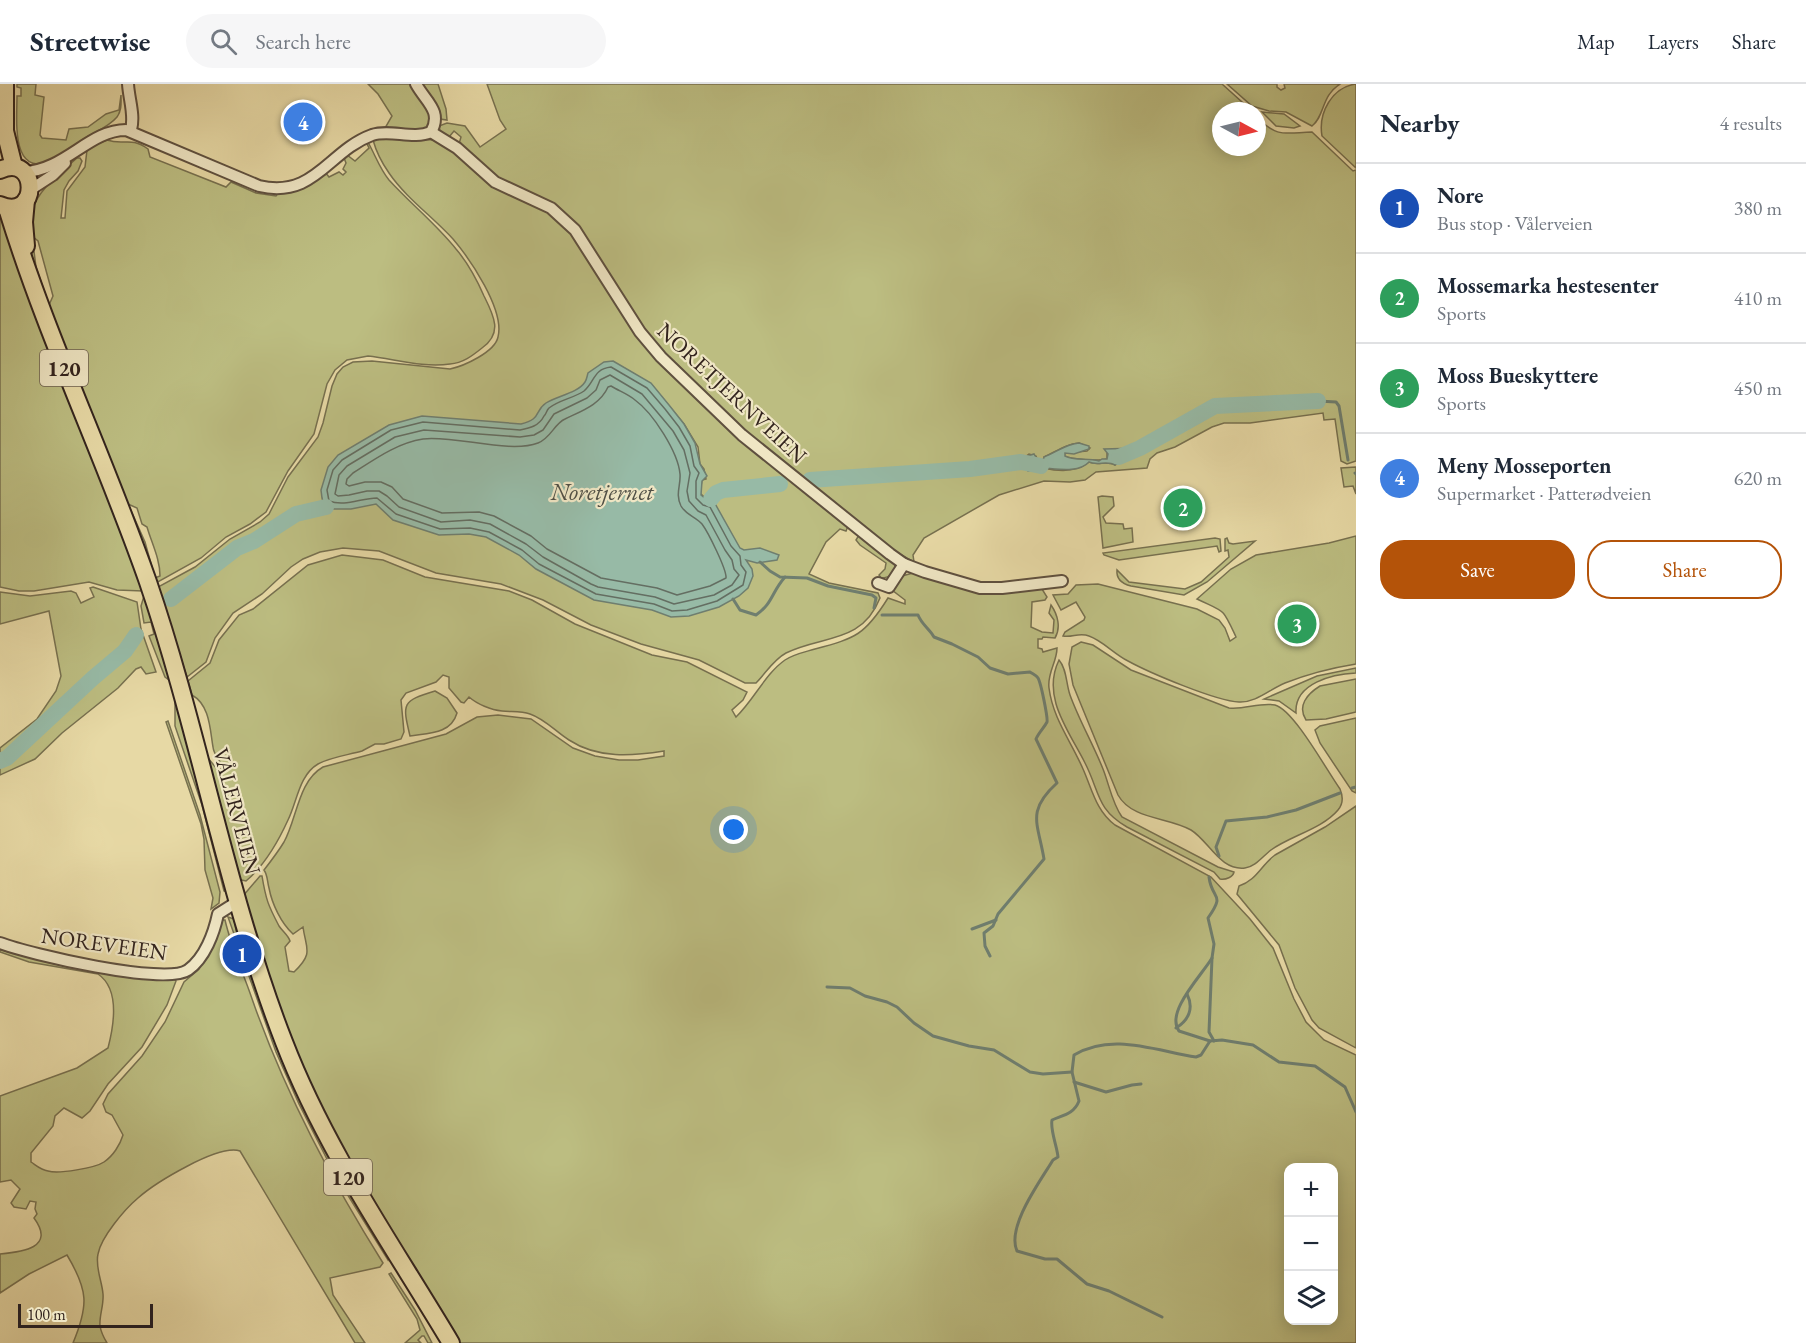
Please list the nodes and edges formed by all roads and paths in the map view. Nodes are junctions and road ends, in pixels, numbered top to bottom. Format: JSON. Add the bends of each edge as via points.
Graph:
{"nodes":[{"id":1,"x":5,"y":84,"type":"edge"},
{"id":2,"x":128,"y":84,"type":"edge"},
{"id":3,"x":416,"y":84,"type":"edge"},
{"id":4,"x":126,"y":130,"type":"junction"},
{"id":5,"x":431,"y":132,"type":"junction"},
{"id":6,"x":70,"y":156,"type":"junction"},
{"id":7,"x":13,"y":170,"type":"edge"},
{"id":8,"x":28,"y":195,"type":"junction"},
{"id":9,"x":4,"y":206,"type":"edge"},
{"id":10,"x":28,"y":268,"type":"junction"},
{"id":11,"x":904,"y":564,"type":"junction"},
{"id":12,"x":1062,"y":581,"type":"dead end"},
{"id":13,"x":878,"y":583,"type":"dead end"},
{"id":14,"x":237,"y":902,"type":"junction"},
{"id":15,"x":0,"y":943,"type":"edge"},
{"id":16,"x":452,"y":1343,"type":"edge"}],
"edges":[{"from":1,"to":7,"type":"main road","number":"120","via":[[5,131]]},
{"from":2,"to":4,"type":"street"},
{"from":3,"to":5,"type":"street","via":[[435,111]]},
{"from":4,"to":5,"type":"street","via":[[272,188],[305,182],[374,134]]},
{"from":4,"to":6,"type":"street","via":[[100,137]]},
{"from":5,"to":11,"type":"street","name":"NORETJERNVEIEN","via":[[458,148],[495,182],[551,208],[579,237],[640,332],[661,357],[742,435],[852,531]]},
{"from":6,"to":7,"type":"street","via":[[48,168]]},
{"from":6,"to":8,"type":"street"},
{"from":7,"to":8,"type":"main road","number":"120","via":[[29,181]]},
{"from":8,"to":9,"type":"main road","number":"120","via":[[18,206]]},
{"from":8,"to":10,"type":"main road","name":"VÅLERVEIEN","number":"120","via":[[24,222]]},
{"from":9,"to":10,"type":"main road","name":"VÅLERVEIEN","number":"120"},
{"from":10,"to":14,"type":"main road","name":"VÅLERVEIEN","number":"120","via":[[147,580],[186,704]]},
{"from":11,"to":12,"type":"street","name":"NORETJERNVEIEN","via":[[988,589]]},
{"from":11,"to":13,"type":"street","via":[[889,587]]},
{"from":14,"to":15,"type":"street","name":"NOREVEIEN","via":[[218,914],[196,963],[174,975],[145,975],[48,957]]},
{"from":14,"to":16,"type":"main road","name":"VÅLERVEIEN","number":"120","via":[[285,1044],[323,1130]]}]}
